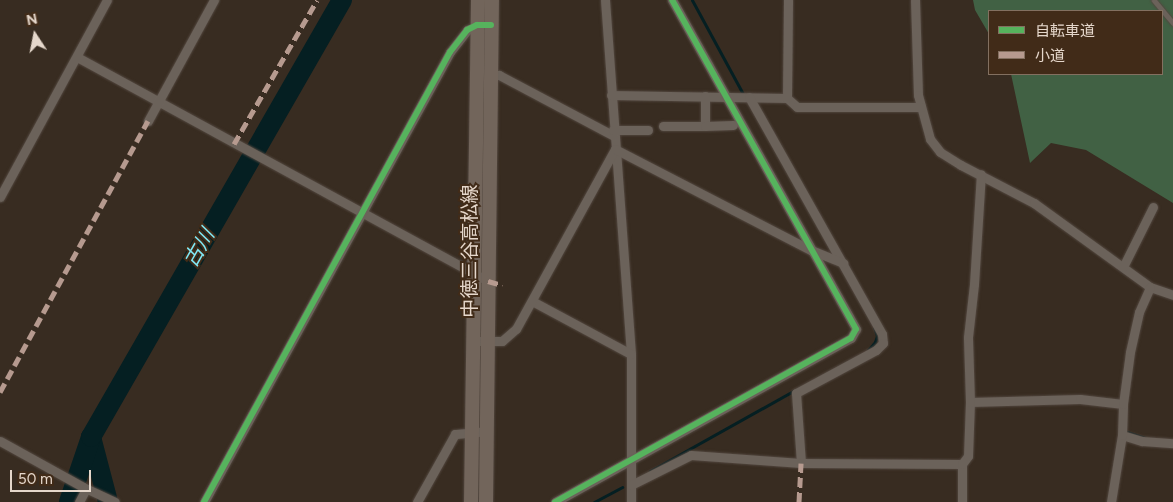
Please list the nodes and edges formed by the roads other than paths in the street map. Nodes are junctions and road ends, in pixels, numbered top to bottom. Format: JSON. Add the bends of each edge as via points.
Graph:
{"nodes":[{"id":1,"x":107,"y":0,"type":"edge"},
{"id":2,"x":214,"y":0,"type":"edge"},
{"id":3,"x":478,"y":0,"type":"edge"},
{"id":4,"x":492,"y":0,"type":"edge"},
{"id":5,"x":605,"y":0,"type":"edge"},
{"id":6,"x":672,"y":0,"type":"edge"},
{"id":7,"x":788,"y":0,"type":"edge"},
{"id":8,"x":914,"y":0,"type":"edge"},
{"id":9,"x":1154,"y":0,"type":"edge"},
{"id":10,"x":1162,"y":10,"type":"edge"},
{"id":11,"x":1163,"y":11,"type":"edge"},
{"id":12,"x":1173,"y":23,"type":"edge"},
{"id":13,"x":484,"y":25,"type":"junction"},
{"id":14,"x":75,"y":59,"type":"junction"},
{"id":15,"x":490,"y":75,"type":"junction"},
{"id":16,"x":611,"y":95,"type":"junction"},
{"id":17,"x":705,"y":96,"type":"junction"},
{"id":18,"x":725,"y":97,"type":"junction"},
{"id":19,"x":749,"y":97,"type":"junction"},
{"id":20,"x":787,"y":98,"type":"junction"},
{"id":21,"x":158,"y":103,"type":"junction"},
{"id":22,"x":920,"y":107,"type":"junction"},
{"id":23,"x":148,"y":121,"type":"dead end"},
{"id":24,"x":732,"y":125,"type":"dead end"},
{"id":25,"x":662,"y":126,"type":"dead end"},
{"id":26,"x":705,"y":126,"type":"junction"},
{"id":27,"x":648,"y":130,"type":"dead end"},
{"id":28,"x":613,"y":133,"type":"junction"},
{"id":29,"x":615,"y":149,"type":"junction"},
{"id":30,"x":981,"y":174,"type":"junction"},
{"id":31,"x":0,"y":197,"type":"edge"},
{"id":32,"x":1153,"y":207,"type":"dead end"},
{"id":33,"x":363,"y":212,"type":"junction"},
{"id":34,"x":811,"y":250,"type":"junction"},
{"id":35,"x":843,"y":263,"type":"junction"},
{"id":36,"x":1123,"y":267,"type":"junction"},
{"id":37,"x":474,"y":273,"type":"junction"},
{"id":38,"x":488,"y":281,"type":"junction"},
{"id":39,"x":1150,"y":287,"type":"junction"},
{"id":40,"x":1173,"y":295,"type":"edge"},
{"id":41,"x":532,"y":300,"type":"junction"},
{"id":42,"x":473,"y":341,"type":"junction"},
{"id":43,"x":488,"y":342,"type":"junction"},
{"id":44,"x":631,"y":354,"type":"junction"},
{"id":45,"x":970,"y":402,"type":"junction"},
{"id":46,"x":1123,"y":404,"type":"junction"},
{"id":47,"x":472,"y":431,"type":"junction"},
{"id":48,"x":487,"y":431,"type":"junction"},
{"id":49,"x":1122,"y":435,"type":"junction"},
{"id":50,"x":0,"y":441,"type":"edge"},
{"id":51,"x":1173,"y":443,"type":"edge"},
{"id":52,"x":631,"y":459,"type":"junction"},
{"id":53,"x":800,"y":463,"type":"junction"},
{"id":54,"x":962,"y":464,"type":"junction"},
{"id":55,"x":631,"y":485,"type":"junction"},
{"id":56,"x":84,"y":488,"type":"junction"},
{"id":57,"x":102,"y":498,"type":"edge"},
{"id":58,"x":79,"y":502,"type":"edge"},
{"id":59,"x":115,"y":502,"type":"edge"},
{"id":60,"x":204,"y":502,"type":"edge"},
{"id":61,"x":417,"y":502,"type":"edge"},
{"id":62,"x":471,"y":502,"type":"edge"},
{"id":63,"x":486,"y":502,"type":"edge"},
{"id":64,"x":556,"y":502,"type":"edge"},
{"id":65,"x":631,"y":502,"type":"edge"},
{"id":66,"x":962,"y":502,"type":"edge"},
{"id":67,"x":1111,"y":502,"type":"edge"}],
"edges":[{"from":1,"to":14,"type":"street"},
{"from":2,"to":21,"type":"street"},
{"from":3,"to":13,"type":"main road","name":"中徳三谷高松線"},
{"from":4,"to":13,"type":"main road","name":"中徳三谷高松線"},
{"from":5,"to":16,"type":"street"},
{"from":6,"to":18,"type":"street"},
{"from":7,"to":20,"type":"street"},
{"from":8,"to":22,"type":"street"},
{"from":9,"to":10,"type":"lane"},
{"from":11,"to":12,"type":"lane"},
{"from":13,"to":15,"type":"main road","name":"中徳三谷高松線"},
{"from":13,"to":33,"type":"street","via":[[466,30],[450,52]]},
{"from":13,"to":37,"type":"main road","name":"中徳三谷高松線"},
{"from":14,"to":21,"type":"street"},
{"from":14,"to":31,"type":"street"},
{"from":15,"to":28,"type":"street","via":[[499,75]]},
{"from":15,"to":38,"type":"main road","name":"中徳三谷高松線"},
{"from":16,"to":17,"type":"street"},
{"from":16,"to":28,"type":"street"},
{"from":17,"to":18,"type":"street"},
{"from":17,"to":26,"type":"street"},
{"from":18,"to":19,"type":"street"},
{"from":18,"to":34,"type":"street"},
{"from":19,"to":20,"type":"street"},
{"from":19,"to":35,"type":"street"},
{"from":20,"to":22,"type":"street","via":[[798,106]]},
{"from":21,"to":23,"type":"street"},
{"from":21,"to":33,"type":"street"},
{"from":22,"to":30,"type":"street","via":[[930,139],[940,152]]},
{"from":24,"to":26,"type":"street"},
{"from":25,"to":26,"type":"street"},
{"from":27,"to":28,"type":"street"},
{"from":28,"to":29,"type":"street"},
{"from":29,"to":34,"type":"street"},
{"from":29,"to":41,"type":"street"},
{"from":29,"to":44,"type":"street"},
{"from":30,"to":36,"type":"street","via":[[1034,203]]},
{"from":30,"to":45,"type":"street","via":[[968,337]]},
{"from":32,"to":36,"type":"street"},
{"from":33,"to":37,"type":"street"},
{"from":33,"to":60,"type":"street"},
{"from":34,"to":35,"type":"street"},
{"from":34,"to":52,"type":"street","via":[[856,329],[851,338]]},
{"from":35,"to":53,"type":"street","via":[[882,334],[883,343],[876,350],[796,393]]},
{"from":36,"to":39,"type":"street"},
{"from":37,"to":38,"type":"street"},
{"from":37,"to":42,"type":"main road","name":"中徳三谷高松線"},
{"from":38,"to":43,"type":"main road","name":"中徳三谷高松線"},
{"from":39,"to":40,"type":"street"},
{"from":39,"to":46,"type":"street","via":[[1139,312]]},
{"from":41,"to":43,"type":"street","via":[[516,329],[502,341]]},
{"from":41,"to":44,"type":"street"},
{"from":42,"to":43,"type":"street"},
{"from":42,"to":47,"type":"main road","name":"中徳三谷高松線"},
{"from":43,"to":48,"type":"main road","name":"中徳三谷高松線"},
{"from":44,"to":52,"type":"street"},
{"from":45,"to":46,"type":"street","via":[[1080,398]]},
{"from":45,"to":54,"type":"street","via":[[968,456]]},
{"from":46,"to":49,"type":"street"},
{"from":47,"to":48,"type":"street"},
{"from":47,"to":61,"type":"street","via":[[455,434]]},
{"from":47,"to":62,"type":"main road","name":"中徳三谷高松線"},
{"from":48,"to":63,"type":"main road","name":"中徳三谷高松線"},
{"from":49,"to":51,"type":"street","via":[[1142,441]]},
{"from":49,"to":67,"type":"street"},
{"from":50,"to":56,"type":"street"},
{"from":52,"to":55,"type":"street"},
{"from":52,"to":64,"type":"street"},
{"from":53,"to":54,"type":"street"},
{"from":53,"to":55,"type":"street","via":[[691,455]]},
{"from":54,"to":66,"type":"street"},
{"from":55,"to":65,"type":"street"},
{"from":56,"to":57,"type":"street"},
{"from":56,"to":58,"type":"street"},
{"from":57,"to":59,"type":"street"}]}
